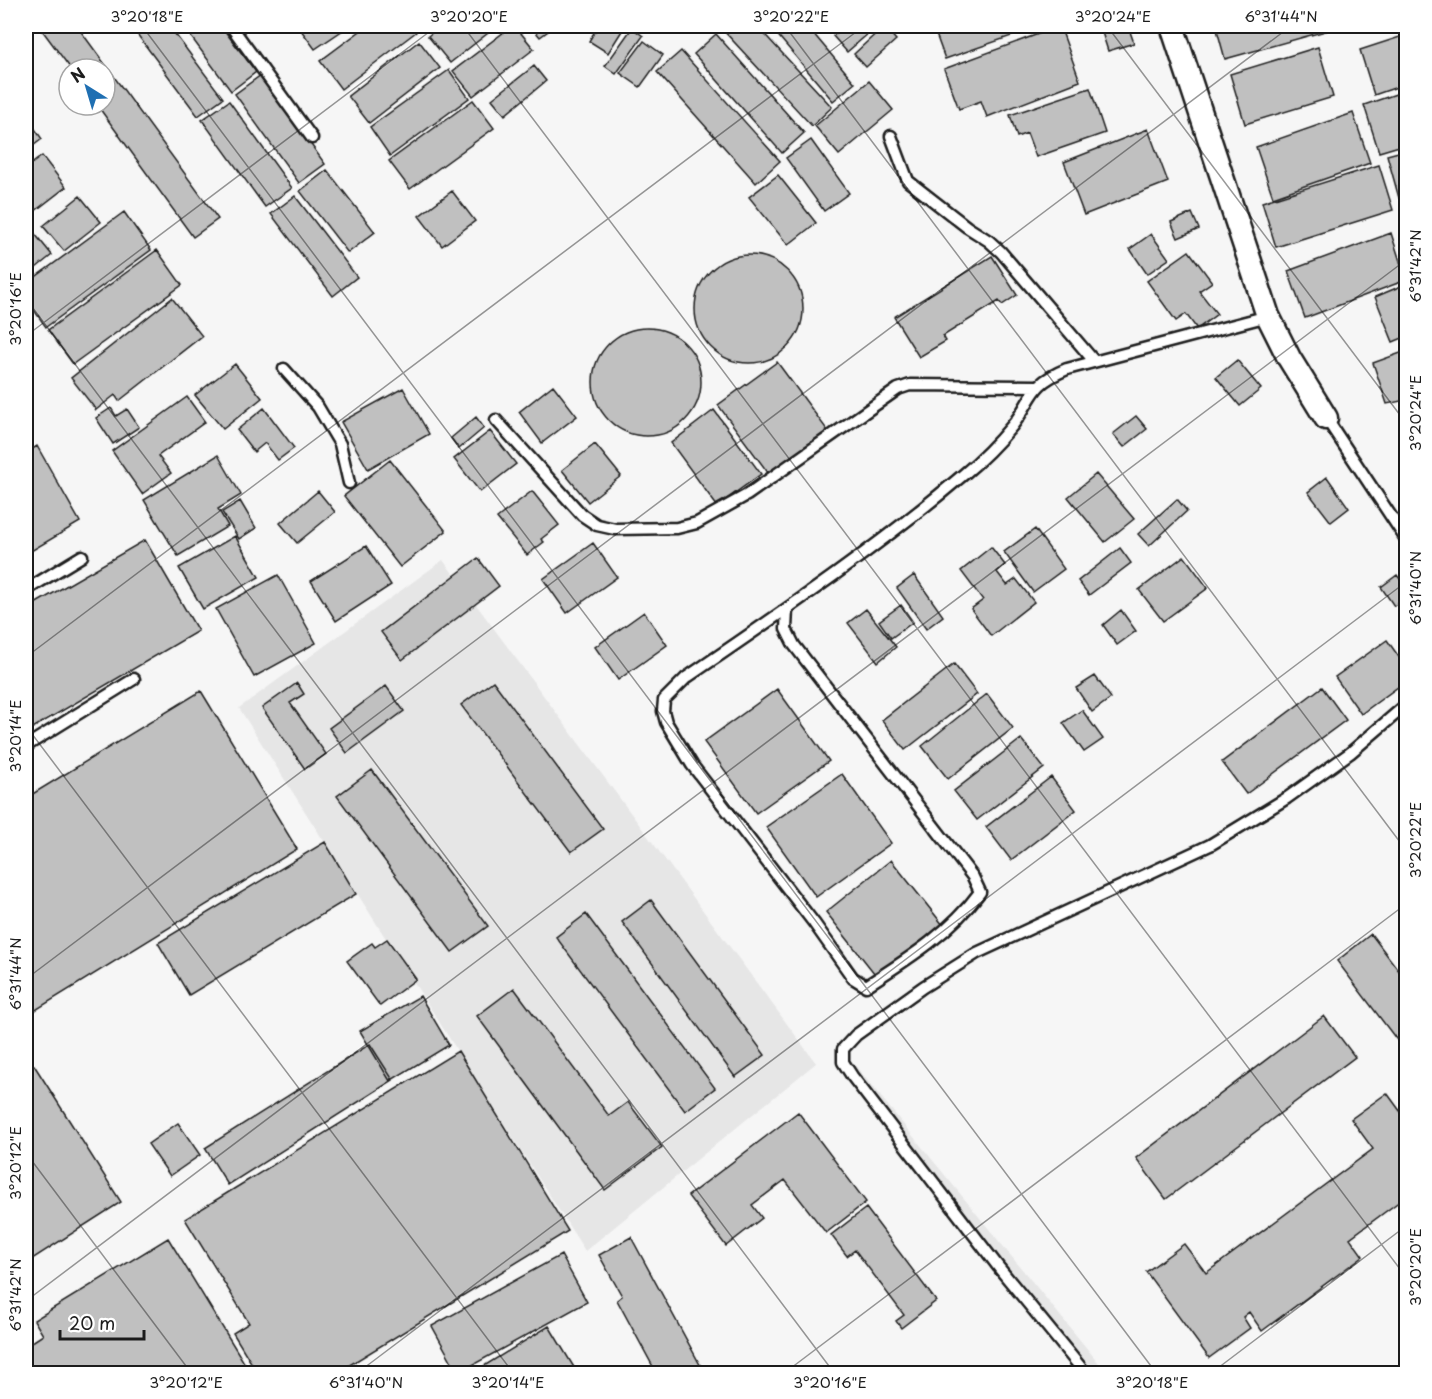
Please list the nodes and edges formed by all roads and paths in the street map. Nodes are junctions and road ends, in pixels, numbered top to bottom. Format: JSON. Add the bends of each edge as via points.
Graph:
{"nodes":[{"id":1,"x":231,"y":26,"type":"edge"},
{"id":2,"x":1172,"y":26,"type":"edge"},
{"id":3,"x":891,"y":136,"type":"dead end"},
{"id":4,"x":312,"y":138,"type":"dead end"},
{"id":5,"x":1268,"y":316,"type":"junction"},
{"id":6,"x":1094,"y":361,"type":"junction"},
{"id":7,"x":284,"y":369,"type":"dead end"},
{"id":8,"x":1038,"y":386,"type":"junction"},
{"id":9,"x":1326,"y":418,"type":"joint"},
{"id":10,"x":496,"y":420,"type":"dead end"},
{"id":11,"x":348,"y":483,"type":"dead end"},
{"id":12,"x":1407,"y":539,"type":"edge"},
{"id":13,"x":82,"y":556,"type":"dead end"},
{"id":14,"x":26,"y":590,"type":"edge"},
{"id":15,"x":787,"y":609,"type":"junction"},
{"id":16,"x":134,"y":679,"type":"dead end"},
{"id":17,"x":1407,"y":705,"type":"edge"},
{"id":18,"x":26,"y":746,"type":"edge"},
{"id":19,"x":1086,"y":1374,"type":"edge"}],
"edges":[{"from":1,"to":4,"type":"lane"},
{"from":2,"to":5,"type":"street"},
{"from":3,"to":6,"type":"lane","via":[[908,181],[1001,252]]},
{"from":5,"to":6,"type":"lane"},
{"from":5,"to":9,"type":"street"},
{"from":6,"to":8,"type":"lane","via":[[1048,377]]},
{"from":7,"to":11,"type":"lane","via":[[318,407],[340,444]]},
{"from":8,"to":10,"type":"lane","via":[[910,385],[898,389],[747,495],[697,523],[677,528],[615,529],[597,525],[582,515]]},
{"from":8,"to":15,"type":"lane","via":[[1012,425],[966,473]]},
{"from":9,"to":12,"type":"lane"},
{"from":13,"to":14,"type":"lane"},
{"from":15,"to":15,"type":"lane","via":[[786,629],[794,645],[973,877],[980,892],[968,909],[930,944],[866,986],[853,978],[692,765],[663,711],[664,700],[686,678]]},
{"from":16,"to":18,"type":"lane"},
{"from":17,"to":19,"type":"lane","via":[[1350,753],[1287,798],[1210,845],[977,953],[856,1035],[843,1049],[843,1062],[852,1076]]}]}
